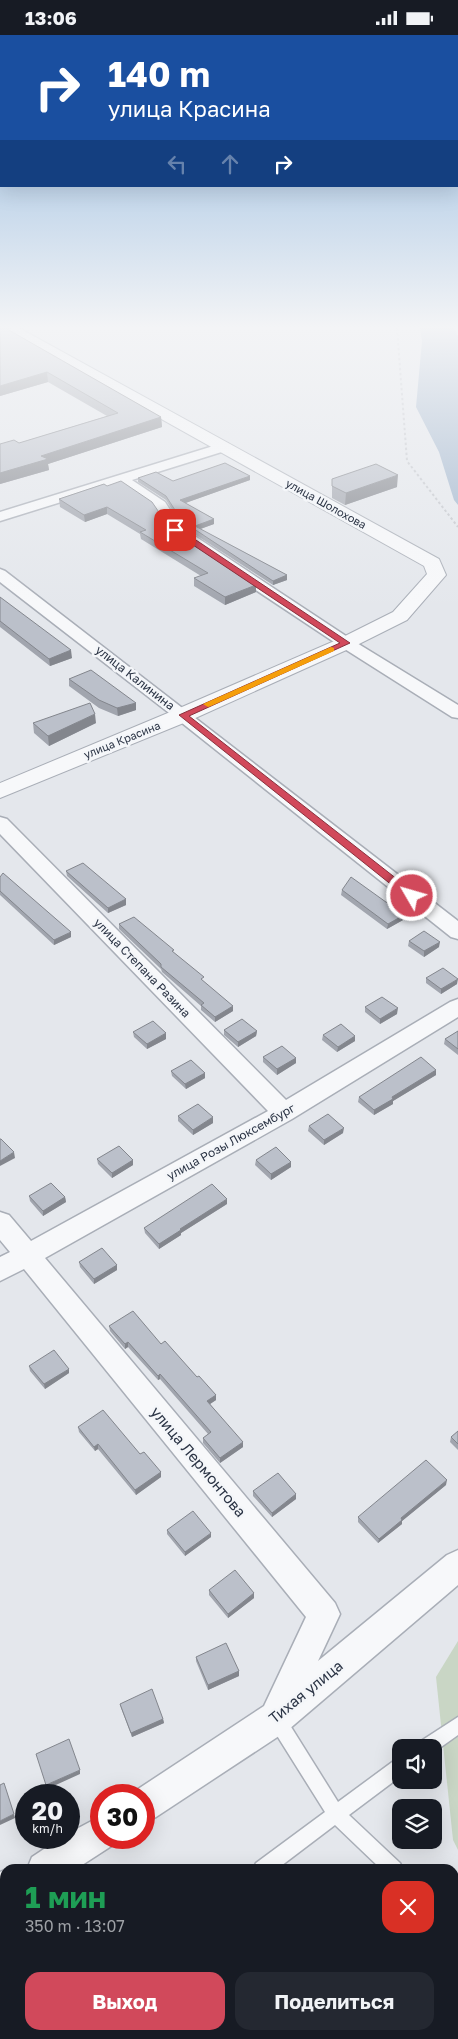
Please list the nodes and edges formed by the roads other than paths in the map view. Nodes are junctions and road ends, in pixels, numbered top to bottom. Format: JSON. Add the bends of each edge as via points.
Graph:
{"nodes":[{"id":1,"x":177,"y":422,"type":"edge"},
{"id":2,"x":223,"y":447,"type":"junction"},
{"id":3,"x":120,"y":479,"type":"junction"},
{"id":4,"x":0,"y":517,"type":"edge"},
{"id":5,"x":432,"y":563,"type":"joint"},
{"id":6,"x":0,"y":574,"type":"edge"},
{"id":7,"x":346,"y":643,"type":"junction"},
{"id":8,"x":458,"y":713,"type":"edge"},
{"id":9,"x":183,"y":715,"type":"junction"},
{"id":10,"x":0,"y":791,"type":"edge"},
{"id":11,"x":0,"y":823,"type":"edge"},
{"id":12,"x":458,"y":932,"type":"edge"},
{"id":13,"x":458,"y":1007,"type":"edge"},
{"id":14,"x":284,"y":1113,"type":"junction"},
{"id":15,"x":0,"y":1222,"type":"edge"},
{"id":16,"x":26,"y":1255,"type":"junction"},
{"id":17,"x":0,"y":1271,"type":"edge"},
{"id":18,"x":458,"y":1565,"type":"edge"},
{"id":19,"x":276,"y":1718,"type":"junction"},
{"id":20,"x":458,"y":1725,"type":"edge"},
{"id":21,"x":438,"y":1739,"type":"edge"},
{"id":22,"x":392,"y":1774,"type":"edge"},
{"id":23,"x":155,"y":1798,"type":"edge"},
{"id":24,"x":336,"y":1815,"type":"junction"},
{"id":25,"x":90,"y":1840,"type":"edge"},
{"id":26,"x":52,"y":1864,"type":"edge"},
{"id":27,"x":269,"y":1864,"type":"edge"},
{"id":28,"x":389,"y":1864,"type":"edge"}],
"edges":[{"from":1,"to":2,"type":"street","name":"улица Шолохова"},
{"from":2,"to":3,"type":"street"},
{"from":2,"to":5,"type":"street","name":"улица Шолохова"},
{"from":3,"to":4,"type":"street"},
{"from":3,"to":7,"type":"street","via":[[160,505],[175,530]]},
{"from":5,"to":7,"type":"street","name":"улица Красина","via":[[437,575],[400,616]]},
{"from":6,"to":9,"type":"street","name":"улица Калинина"},
{"from":7,"to":8,"type":"street"},
{"from":7,"to":9,"type":"street","name":"улица Красина"},
{"from":9,"to":10,"type":"street","name":"улица Красина"},
{"from":9,"to":12,"type":"street","name":"улица Калинина"},
{"from":11,"to":14,"type":"street","name":"улица Степана Разина"},
{"from":13,"to":14,"type":"street","name":"улица Розы Люксембург"},
{"from":14,"to":16,"type":"street","name":"улица Розы Люксембург"},
{"from":15,"to":16,"type":"street","name":"улица Лермонтова"},
{"from":16,"to":17,"type":"street","name":"улица Розы Люксембург"},
{"from":16,"to":19,"type":"street","name":"улица Лермонтова","via":[[324,1614]]},
{"from":18,"to":19,"type":"street","name":"Тихая улица"},
{"from":19,"to":23,"type":"street","name":"Тихая улица"},
{"from":19,"to":24,"type":"lane"},
{"from":20,"to":21,"type":"lane"},
{"from":22,"to":24,"type":"lane"},
{"from":24,"to":27,"type":"lane"},
{"from":24,"to":28,"type":"lane"},
{"from":25,"to":26,"type":"street"}]}
